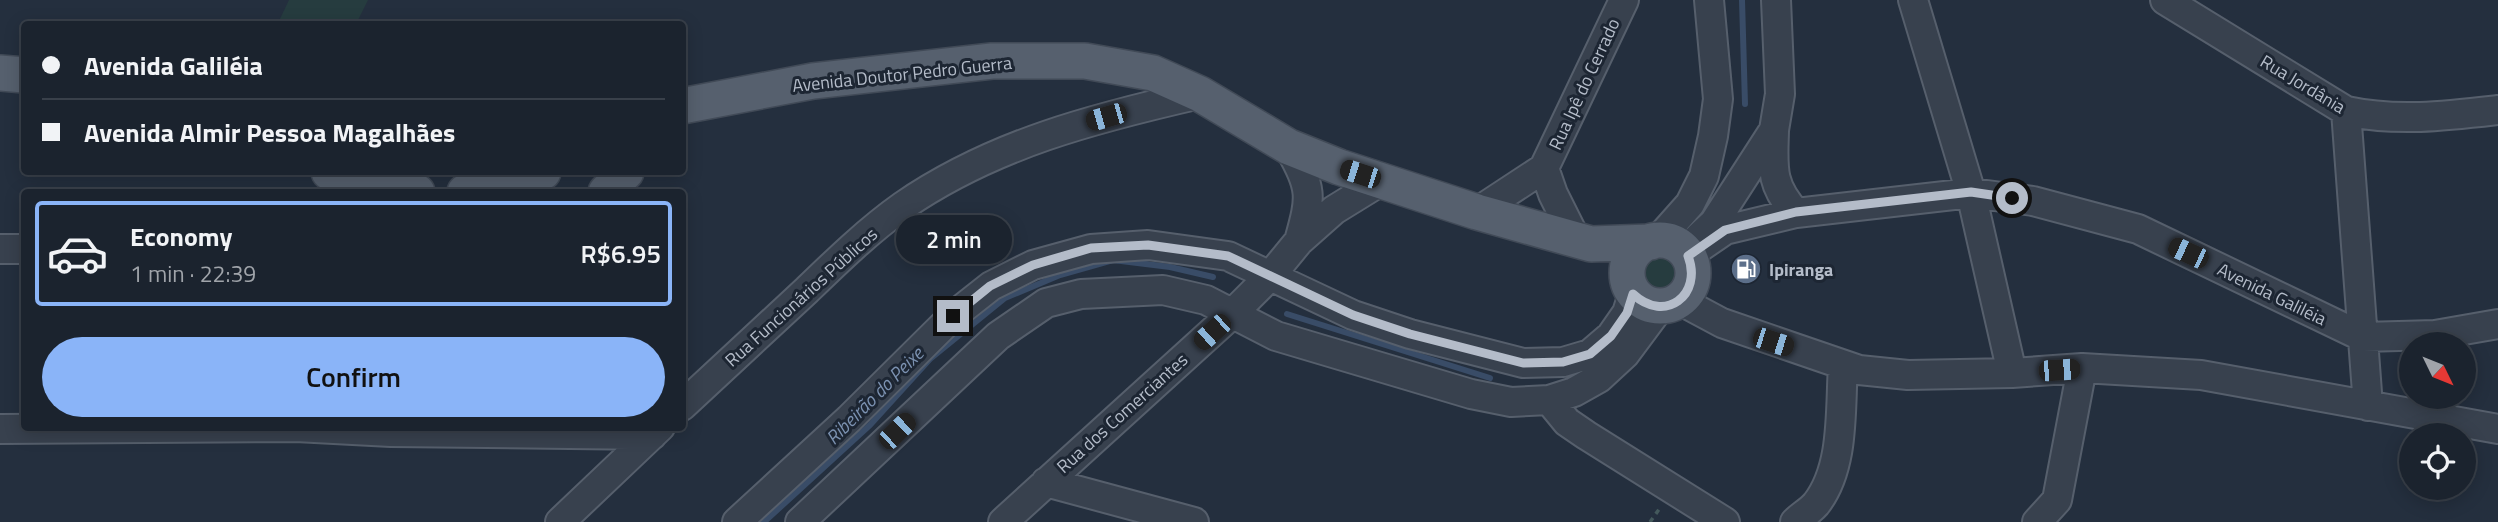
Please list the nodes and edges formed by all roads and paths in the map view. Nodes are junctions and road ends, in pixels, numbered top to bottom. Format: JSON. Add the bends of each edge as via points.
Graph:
{"nodes":[{"id":1,"x":1624,"y":0,"type":"edge"},
{"id":2,"x":1709,"y":0,"type":"edge"},
{"id":3,"x":1776,"y":0,"type":"edge"},
{"id":4,"x":1913,"y":0,"type":"edge"},
{"id":5,"x":2165,"y":0,"type":"edge"},
{"id":6,"x":0,"y":73,"type":"edge"},
{"id":7,"x":21,"y":75,"type":"edge"},
{"id":8,"x":1200,"y":94,"type":"junction"},
{"id":9,"x":686,"y":105,"type":"edge"},
{"id":10,"x":2498,"y":110,"type":"edge"},
{"id":11,"x":2346,"y":111,"type":"junction"},
{"id":12,"x":1774,"y":130,"type":"junction"},
{"id":13,"x":1289,"y":147,"type":"junction"},
{"id":14,"x":1544,"y":169,"type":"junction"},
{"id":15,"x":304,"y":175,"type":"edge"},
{"id":16,"x":339,"y":175,"type":"edge"},
{"id":17,"x":531,"y":175,"type":"edge"},
{"id":18,"x":1381,"y":181,"type":"junction"},
{"id":19,"x":328,"y":189,"type":"edge"},
{"id":20,"x":397,"y":189,"type":"edge"},
{"id":21,"x":478,"y":189,"type":"edge"},
{"id":22,"x":1971,"y":192,"type":"junction"},
{"id":23,"x":1477,"y":212,"type":"junction"},
{"id":24,"x":1796,"y":212,"type":"junction"},
{"id":25,"x":1299,"y":241,"type":"junction"},
{"id":26,"x":1584,"y":242,"type":"junction"},
{"id":27,"x":1670,"y":247,"type":"junction"},
{"id":28,"x":0,"y":249,"type":"edge"},
{"id":29,"x":21,"y":249,"type":"edge"},
{"id":30,"x":1271,"y":275,"type":"junction"},
{"id":31,"x":1650,"y":294,"type":"junction"},
{"id":32,"x":1233,"y":314,"type":"junction"},
{"id":33,"x":2498,"y":324,"type":"edge"},
{"id":34,"x":2363,"y":337,"type":"junction"},
{"id":35,"x":1843,"y":365,"type":"junction"},
{"id":36,"x":2082,"y":368,"type":"junction"},
{"id":37,"x":2012,"y":373,"type":"junction"},
{"id":38,"x":1549,"y":400,"type":"junction"},
{"id":39,"x":686,"y":402,"type":"edge"},
{"id":40,"x":2368,"y":406,"type":"junction"},
{"id":41,"x":0,"y":429,"type":"edge"},
{"id":42,"x":21,"y":429,"type":"edge"},
{"id":43,"x":2498,"y":429,"type":"edge"},
{"id":44,"x":656,"y":431,"type":"edge"},
{"id":45,"x":1046,"y":482,"type":"junction"},
{"id":46,"x":2056,"y":511,"type":"edge"},
{"id":47,"x":560,"y":522,"type":"edge"},
{"id":48,"x":737,"y":522,"type":"edge"},
{"id":49,"x":800,"y":522,"type":"edge"},
{"id":50,"x":1003,"y":522,"type":"edge"},
{"id":51,"x":1194,"y":522,"type":"edge"},
{"id":52,"x":1725,"y":522,"type":"edge"},
{"id":53,"x":1795,"y":522,"type":"edge"},
{"id":54,"x":2037,"y":522,"type":"edge"}],
"edges":[{"from":1,"to":14,"type":"street","name":"Rua Ipê do Cerrado"},
{"from":2,"to":27,"type":"street","via":[[1718,99],[1713,136],[1704,176]]},
{"from":3,"to":12,"type":"street","via":[[1780,94]]},
{"from":4,"to":22,"type":"street"},
{"from":5,"to":11,"type":"street","name":"Rua Jordânia"},
{"from":6,"to":7,"type":"main road"},
{"from":8,"to":9,"type":"main road","name":"Avenida Doutor Pedro Guerra","via":[[1153,73],[1085,61],[992,61],[813,81]]},
{"from":8,"to":13,"type":"main road","name":"Avenida Doutor Pedro Guerra"},
{"from":8,"to":39,"type":"street","name":"Rua Funcionários Públicos","via":[[1043,135],[967,169],[903,207]]},
{"from":10,"to":11,"type":"street","name":"Rua Jordânia","via":[[2431,118],[2375,117]]},
{"from":11,"to":34,"type":"street"},
{"from":12,"to":24,"type":"street","via":[[1775,184]]},
{"from":12,"to":27,"type":"street","via":[[1714,223]]},
{"from":13,"to":18,"type":"main road","name":"Avenida Doutor Pedro Guerra"},
{"from":13,"to":25,"type":"street","via":[[1306,178],[1308,208]]},
{"from":14,"to":23,"type":"street","name":"Rua Ipê do Cerrado"},
{"from":14,"to":26,"type":"street","name":"Rua Ipê do Cerrado","via":[[1553,194]]},
{"from":15,"to":19,"type":"main road"},
{"from":16,"to":20,"type":"main road"},
{"from":17,"to":21,"type":"main road"},
{"from":18,"to":23,"type":"main road","name":"Avenida Doutor Pedro Guerra"},
{"from":18,"to":25,"type":"street","name":"Rua dos Comerciantes","via":[[1334,210]]},
{"from":22,"to":24,"type":"street","name":"Avenida Galiléia"},
{"from":22,"to":34,"type":"street","name":"Avenida Galiléia","via":[[2033,201],[2138,229]]},
{"from":22,"to":37,"type":"street"},
{"from":23,"to":26,"type":"main road","name":"Avenida Doutor Pedro Guerra"},
{"from":24,"to":27,"type":"street","name":"Avenida Galiléia"},
{"from":25,"to":30,"type":"street","name":"Rua dos Comerciantes"},
{"from":26,"to":27,"type":"main road","name":"Avenida Doutor Pedro Guerra"},
{"from":26,"to":31,"type":"main road","name":"Avenida Doutor Pedro Guerra"},
{"from":27,"to":31,"type":"main road","via":[[1641,247],[1633,254]]},
{"from":27,"to":31,"type":"main road","via":[[1692,267],[1688,291]]},
{"from":28,"to":29,"type":"street"},
{"from":30,"to":31,"type":"street","via":[[1353,315],[1523,363],[1563,362],[1590,354]]},
{"from":30,"to":32,"type":"street","name":"Rua dos Comerciantes"},
{"from":30,"to":48,"type":"street","via":[[1228,256],[1148,245],[1091,248],[1033,265],[990,286],[953,316]]},
{"from":31,"to":35,"type":"street"},
{"from":31,"to":38,"type":"street","via":[[1625,354],[1599,378]]},
{"from":32,"to":38,"type":"street","via":[[1276,337],[1471,394],[1511,402]]},
{"from":32,"to":45,"type":"street","name":"Rua dos Comerciantes"},
{"from":32,"to":49,"type":"street","via":[[1206,300],[1163,290],[1081,293],[1046,303],[959,370]]},
{"from":33,"to":34,"type":"street","name":"Avenida Galiléia","via":[[2435,335]]},
{"from":34,"to":40,"type":"street"},
{"from":35,"to":37,"type":"street","via":[[1908,375]]},
{"from":35,"to":53,"type":"street","via":[[1838,447],[1831,478],[1815,504]]},
{"from":36,"to":37,"type":"street"},
{"from":36,"to":40,"type":"street","via":[[2201,375]]},
{"from":36,"to":46,"type":"street"},
{"from":38,"to":52,"type":"street","via":[[1567,422]]},
{"from":40,"to":43,"type":"street"},
{"from":41,"to":42,"type":"street"},
{"from":44,"to":47,"type":"street"},
{"from":45,"to":50,"type":"street","name":"Rua dos Comerciantes"},
{"from":45,"to":51,"type":"street"},
{"from":46,"to":54,"type":"street"}]}
